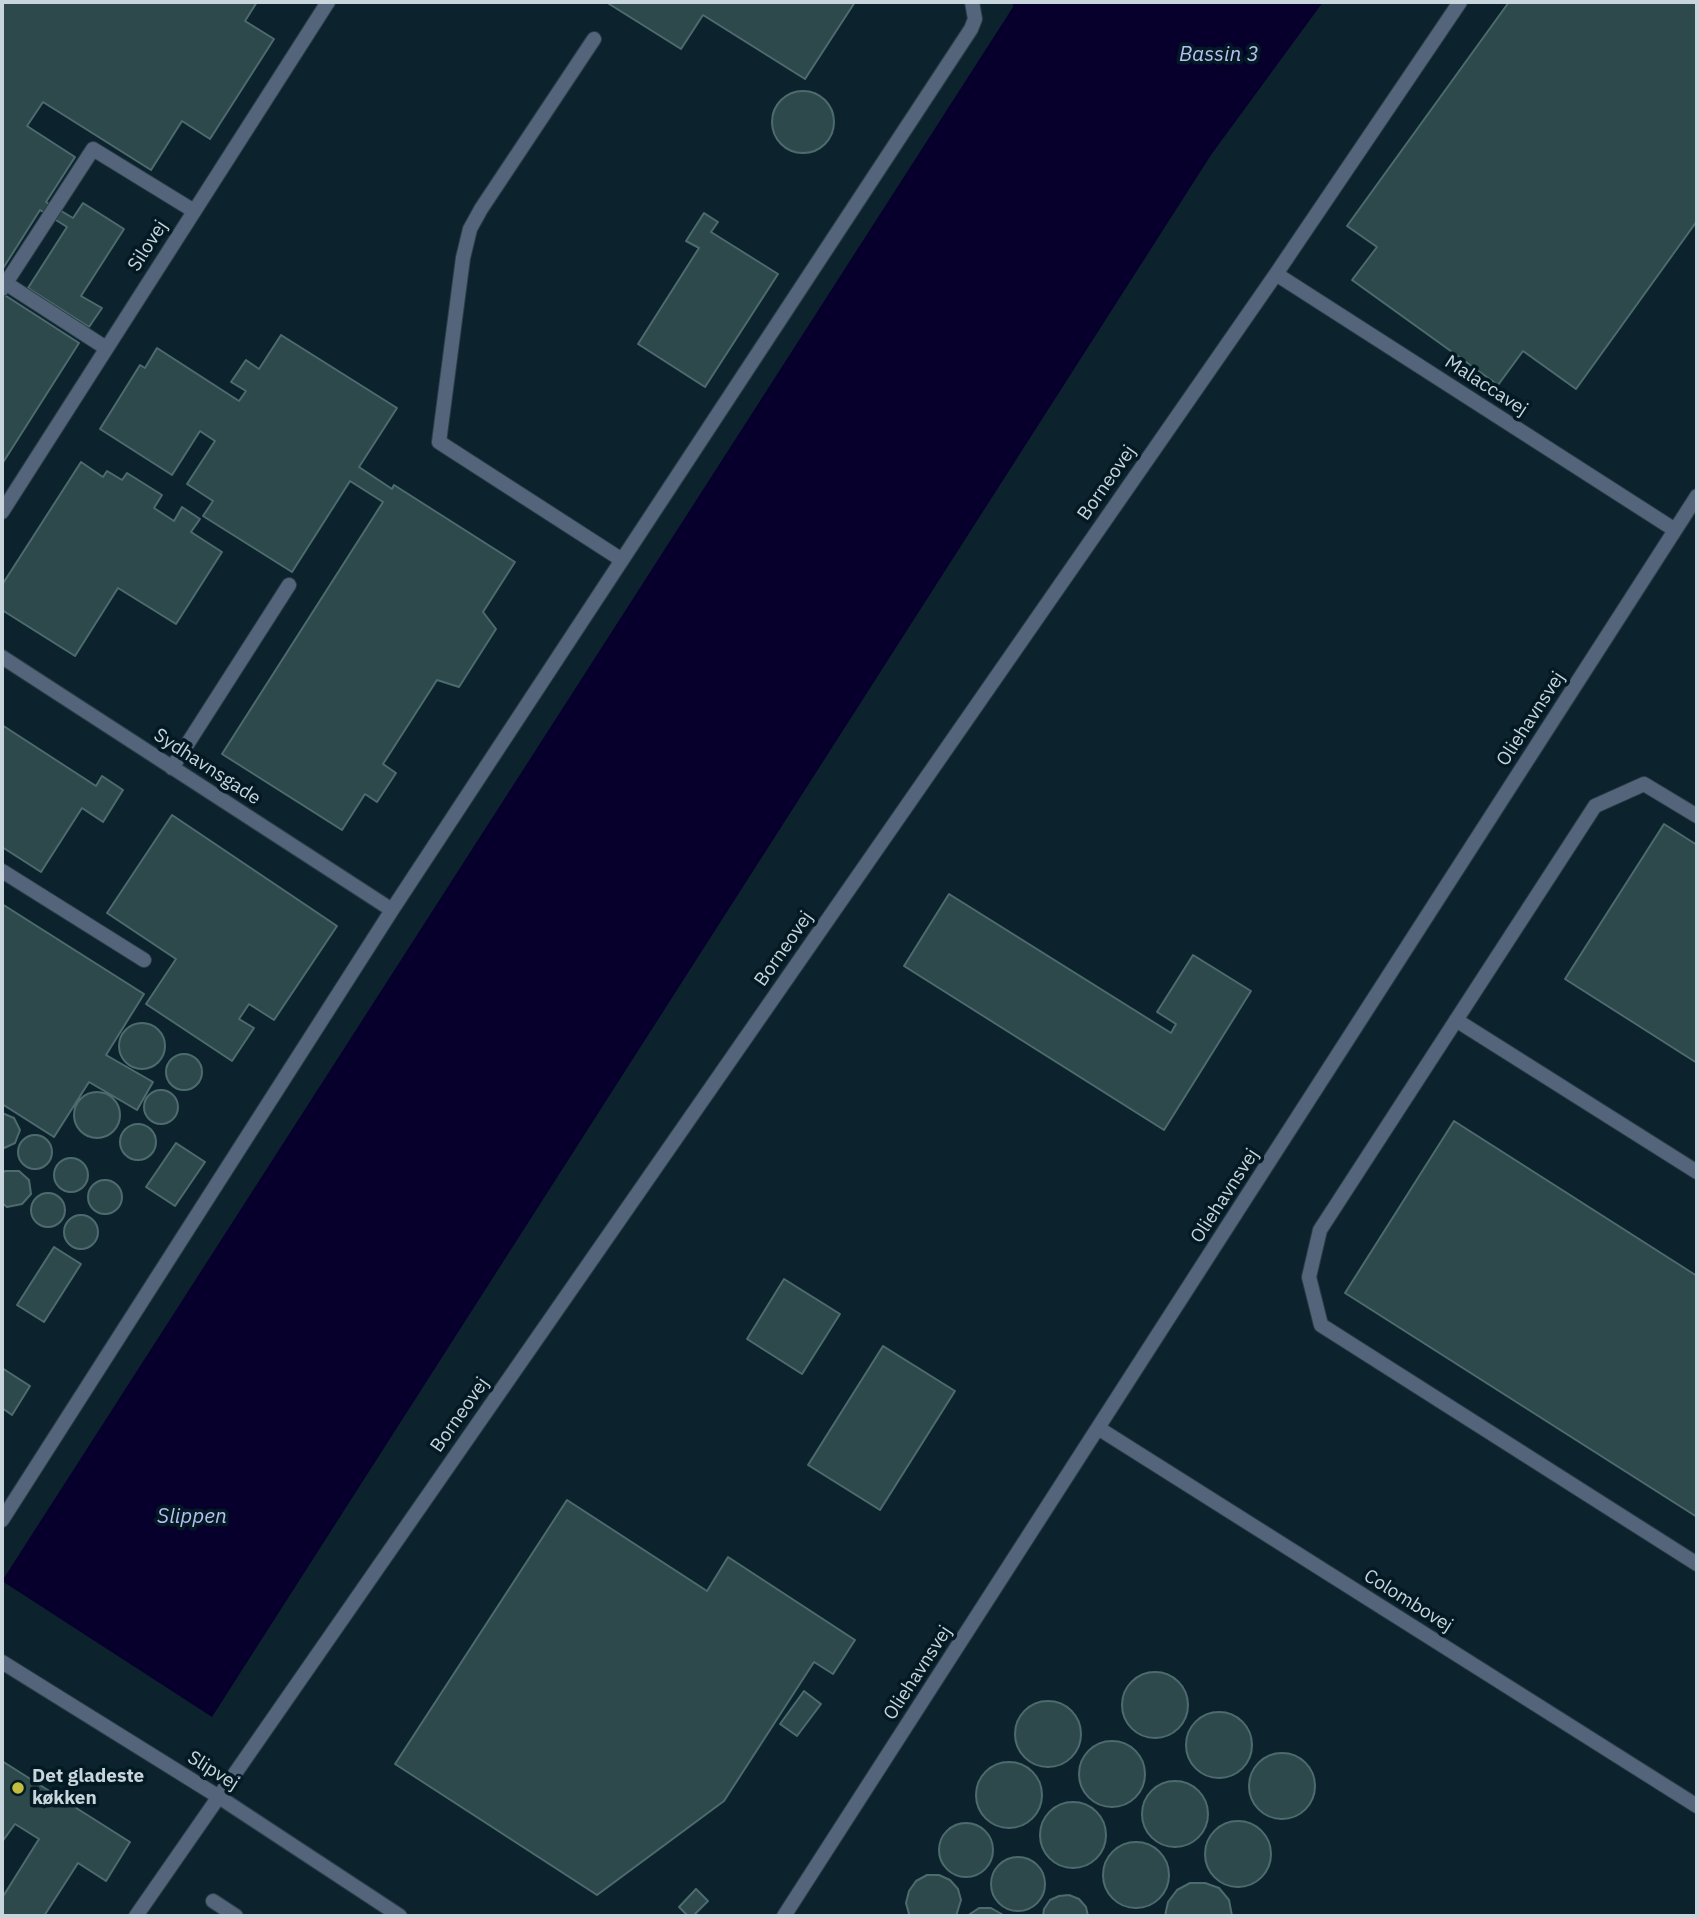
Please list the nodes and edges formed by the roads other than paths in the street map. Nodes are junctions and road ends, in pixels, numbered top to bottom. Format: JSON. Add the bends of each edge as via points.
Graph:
{"nodes":[{"id":1,"x":972,"y":2,"type":"edge"},
{"id":2,"x":1460,"y":2,"type":"edge"},
{"id":3,"x":326,"y":3,"type":"edge"},
{"id":4,"x":594,"y":39,"type":"dead end"},
{"id":5,"x":194,"y":211,"type":"junction"},
{"id":6,"x":1276,"y":274,"type":"junction"},
{"id":7,"x":4,"y":286,"type":"edge"},
{"id":8,"x":106,"y":348,"type":"junction"},
{"id":9,"x":1697,"y":496,"type":"edge"},
{"id":10,"x":2,"y":512,"type":"edge"},
{"id":11,"x":1675,"y":530,"type":"junction"},
{"id":12,"x":622,"y":560,"type":"junction"},
{"id":13,"x":289,"y":585,"type":"dead end"},
{"id":14,"x":2,"y":657,"type":"edge"},
{"id":15,"x":172,"y":768,"type":"junction"},
{"id":16,"x":1697,"y":816,"type":"edge"},
{"id":17,"x":2,"y":871,"type":"edge"},
{"id":18,"x":392,"y":910,"type":"junction"},
{"id":19,"x":144,"y":960,"type":"dead end"},
{"id":20,"x":1456,"y":1020,"type":"junction"},
{"id":21,"x":1697,"y":1172,"type":"edge"},
{"id":22,"x":1098,"y":1428,"type":"junction"},
{"id":23,"x":2,"y":1520,"type":"edge"},
{"id":24,"x":1697,"y":1564,"type":"edge"},
{"id":25,"x":2,"y":1662,"type":"edge"},
{"id":26,"x":219,"y":1797,"type":"junction"},
{"id":27,"x":1697,"y":1806,"type":"edge"},
{"id":28,"x":213,"y":1901,"type":"dead end"},
{"id":29,"x":136,"y":1916,"type":"edge"},
{"id":30,"x":236,"y":1916,"type":"edge"},
{"id":31,"x":400,"y":1916,"type":"edge"},
{"id":32,"x":784,"y":1916,"type":"edge"}],
"edges":[{"from":1,"to":12,"type":"street","via":[[975,19],[971,29]]},
{"from":2,"to":6,"type":"street","name":"Borneovej"},
{"from":3,"to":5,"type":"street","name":"Silovej"},
{"from":4,"to":12,"type":"street","via":[[470,229],[439,442]]},
{"from":5,"to":7,"type":"street","via":[[93,149]]},
{"from":5,"to":8,"type":"street","name":"Silovej"},
{"from":6,"to":11,"type":"street","name":"Malaccavej"},
{"from":6,"to":26,"type":"street","name":"Borneovej"},
{"from":7,"to":8,"type":"street"},
{"from":8,"to":10,"type":"street","name":"Silovej"},
{"from":9,"to":11,"type":"street","name":"Oliehavnsvej"},
{"from":11,"to":22,"type":"street","name":"Oliehavnsvej"},
{"from":12,"to":18,"type":"street"},
{"from":13,"to":15,"type":"street"},
{"from":14,"to":15,"type":"street","name":"Sydhavnsgade"},
{"from":15,"to":18,"type":"street","name":"Sydhavnsgade"},
{"from":16,"to":20,"type":"street","via":[[1644,784],[1595,806]]},
{"from":17,"to":19,"type":"street"},
{"from":18,"to":23,"type":"street"},
{"from":20,"to":21,"type":"street"},
{"from":20,"to":24,"type":"street","via":[[1320,1230],[1309,1277],[1321,1325]]},
{"from":22,"to":27,"type":"street","name":"Colombovej"},
{"from":22,"to":32,"type":"street","name":"Oliehavnsvej"},
{"from":25,"to":26,"type":"street","name":"Slipvej"},
{"from":26,"to":29,"type":"street","name":"Borneovej"},
{"from":26,"to":31,"type":"street","name":"Slipvej"},
{"from":28,"to":30,"type":"street"}]}
